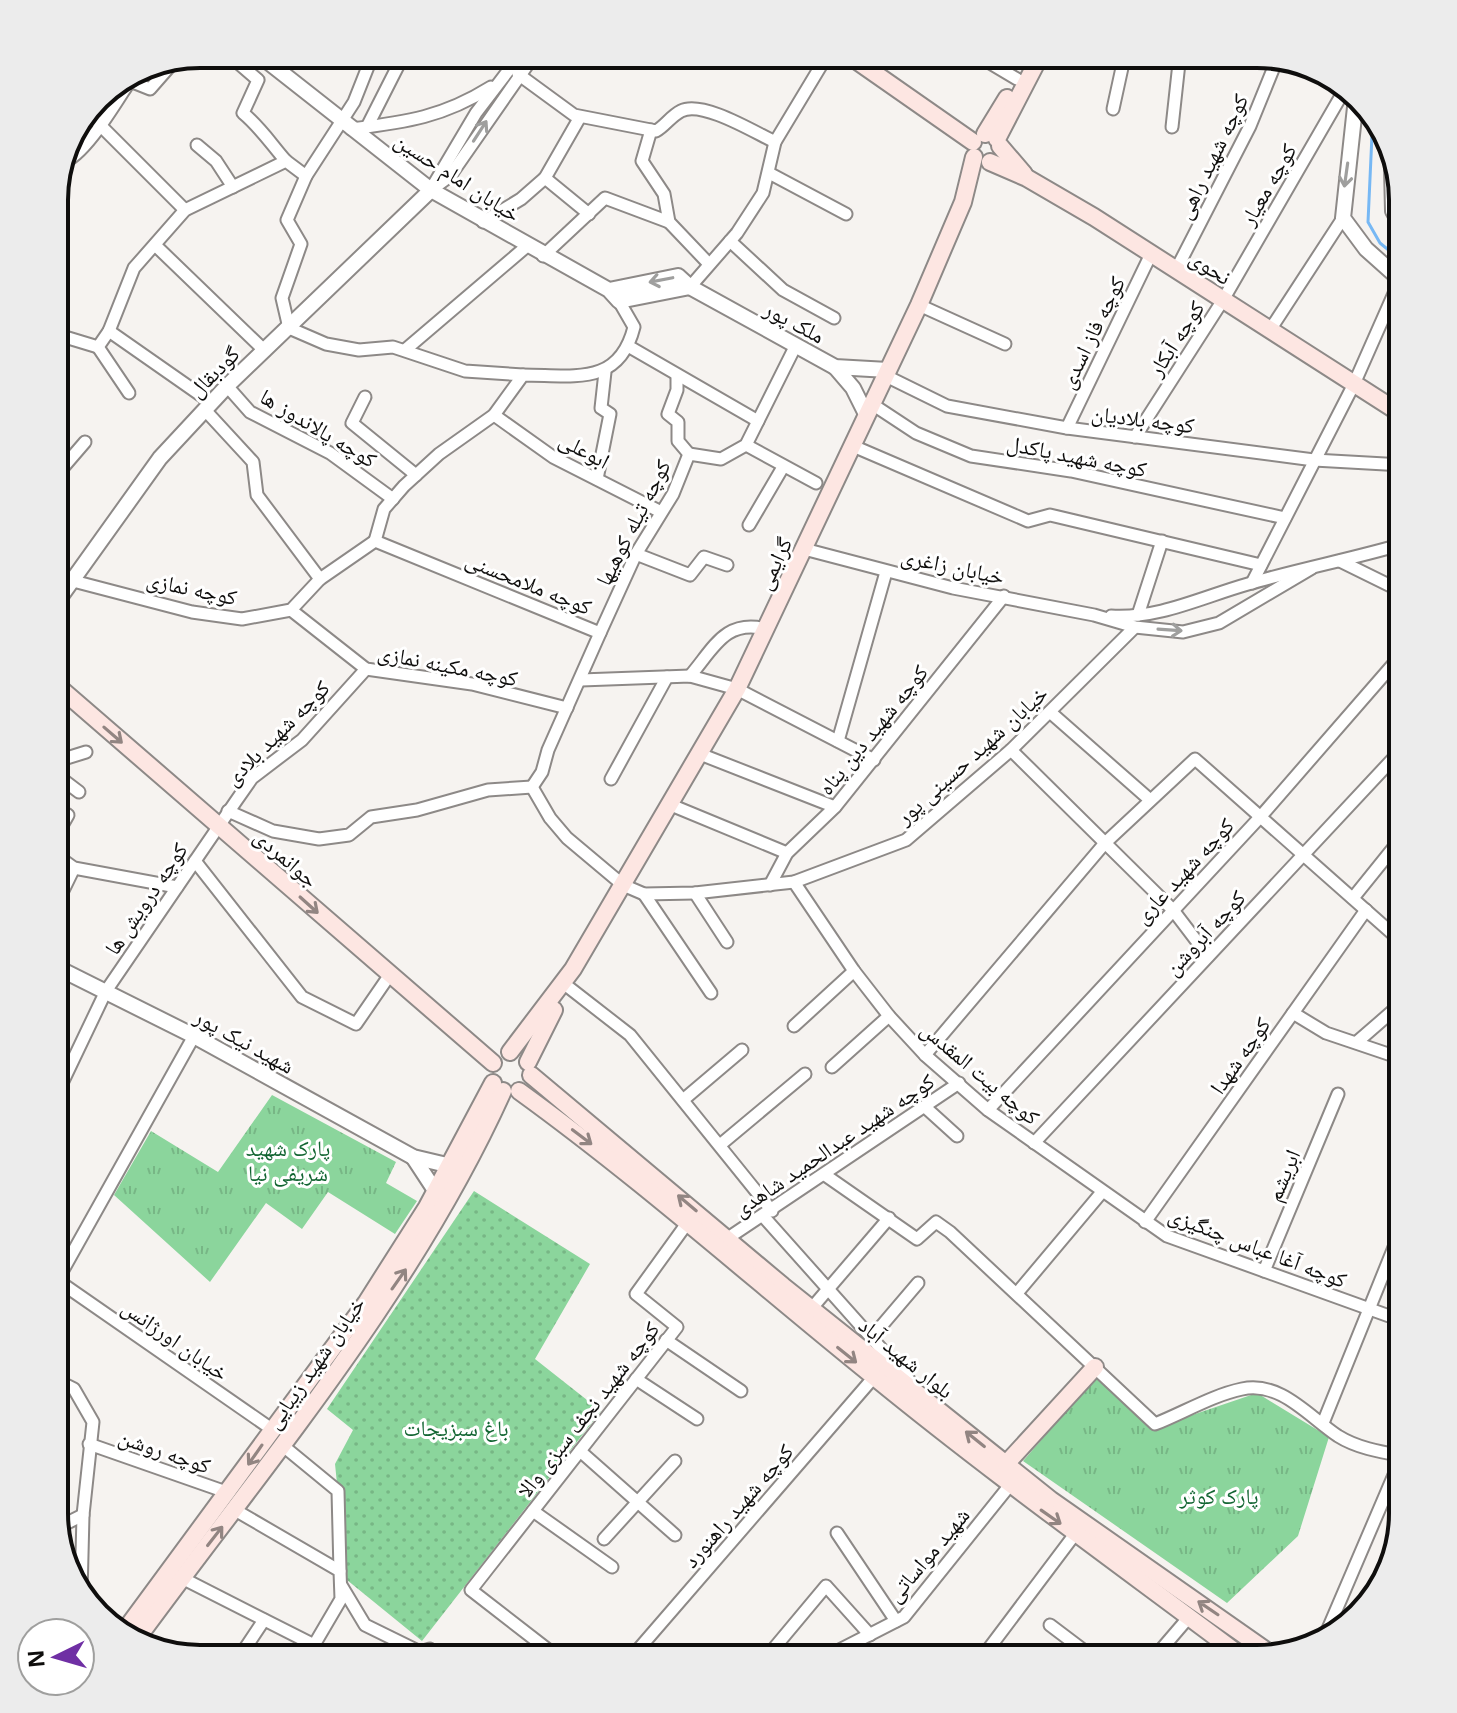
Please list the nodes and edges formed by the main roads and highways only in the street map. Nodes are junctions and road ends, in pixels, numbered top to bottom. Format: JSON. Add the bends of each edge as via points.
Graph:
{"nodes":[{"id":1,"x":868,"y":68,"type":"edge"},
{"id":2,"x":1023,"y":68,"type":"edge"},
{"id":3,"x":1033,"y":68,"type":"edge"},
{"id":4,"x":987,"y":149,"type":"junction"},
{"id":5,"x":1389,"y":406,"type":"edge"},
{"id":6,"x":68,"y":695,"type":"edge"},
{"id":7,"x":573,"y":969,"type":"junction"},
{"id":8,"x":510,"y":1052,"type":"junction"},
{"id":9,"x":493,"y":1063,"type":"junction"},
{"id":10,"x":530,"y":1069,"type":"junction"},
{"id":11,"x":545,"y":1086,"type":"junction"},
{"id":12,"x":512,"y":1091,"type":"junction"},
{"id":13,"x":1095,"y":1367,"type":"road end"},
{"id":14,"x":324,"y":1373,"type":"junction"},
{"id":15,"x":277,"y":1438,"type":"junction"},
{"id":16,"x":1006,"y":1464,"type":"junction"},
{"id":17,"x":130,"y":1624,"type":"edge"},
{"id":18,"x":143,"y":1631,"type":"edge"},
{"id":19,"x":1226,"y":1645,"type":"edge"},
{"id":20,"x":1258,"y":1645,"type":"edge"}],
"edges":[{"from":1,"to":4,"type":"main road","name":"نحوی"},
{"from":2,"to":4,"type":"main road"},
{"from":3,"to":4,"type":"main road"},
{"from":4,"to":5,"type":"main road","name":"نحوی"},
{"from":4,"to":7,"type":"main road","name":"گرایمی","via":[[737,689]]},
{"from":6,"to":9,"type":"main road","name":"جوانمردی","one_way":true},
{"from":7,"to":8,"type":"main road"},
{"from":7,"to":10,"type":"main road"},
{"from":8,"to":9,"type":"main road"},
{"from":8,"to":10,"type":"main road","name":"بلوار شهید آباد"},
{"from":9,"to":12,"type":"main road"},
{"from":10,"to":11,"type":"main road","name":"بلوار شهید آباد"},
{"from":10,"to":12,"type":"main road"},
{"from":11,"to":12,"type":"main road"},
{"from":16,"to":11,"type":"main road","name":"بلوار شهید آباد","one_way":true},
{"from":14,"to":12,"type":"main road","name":"خیابان شهید زیبایی","one_way":true,"via":[[444,1208]]},
{"from":12,"to":14,"type":"main road","name":"خیابان شهید زیبایی","via":[[451,1166]]},
{"from":12,"to":19,"type":"main road","name":"بلوار شهید آباد","one_way":true,"via":[[628,1172],[1010,1485]]},
{"from":13,"to":16,"type":"main road"},
{"from":14,"to":15,"type":"main road","name":"خیابان شهید زیبایی"},
{"from":15,"to":17,"type":"main road","name":"خیابان شهید زیبایی","one_way":true},
{"from":18,"to":15,"type":"main road","name":"خیابان شهید زیبایی","one_way":true,"via":[[235,1510]]},
{"from":20,"to":16,"type":"main road","name":"بلوار شهید آباد","one_way":true}]}
